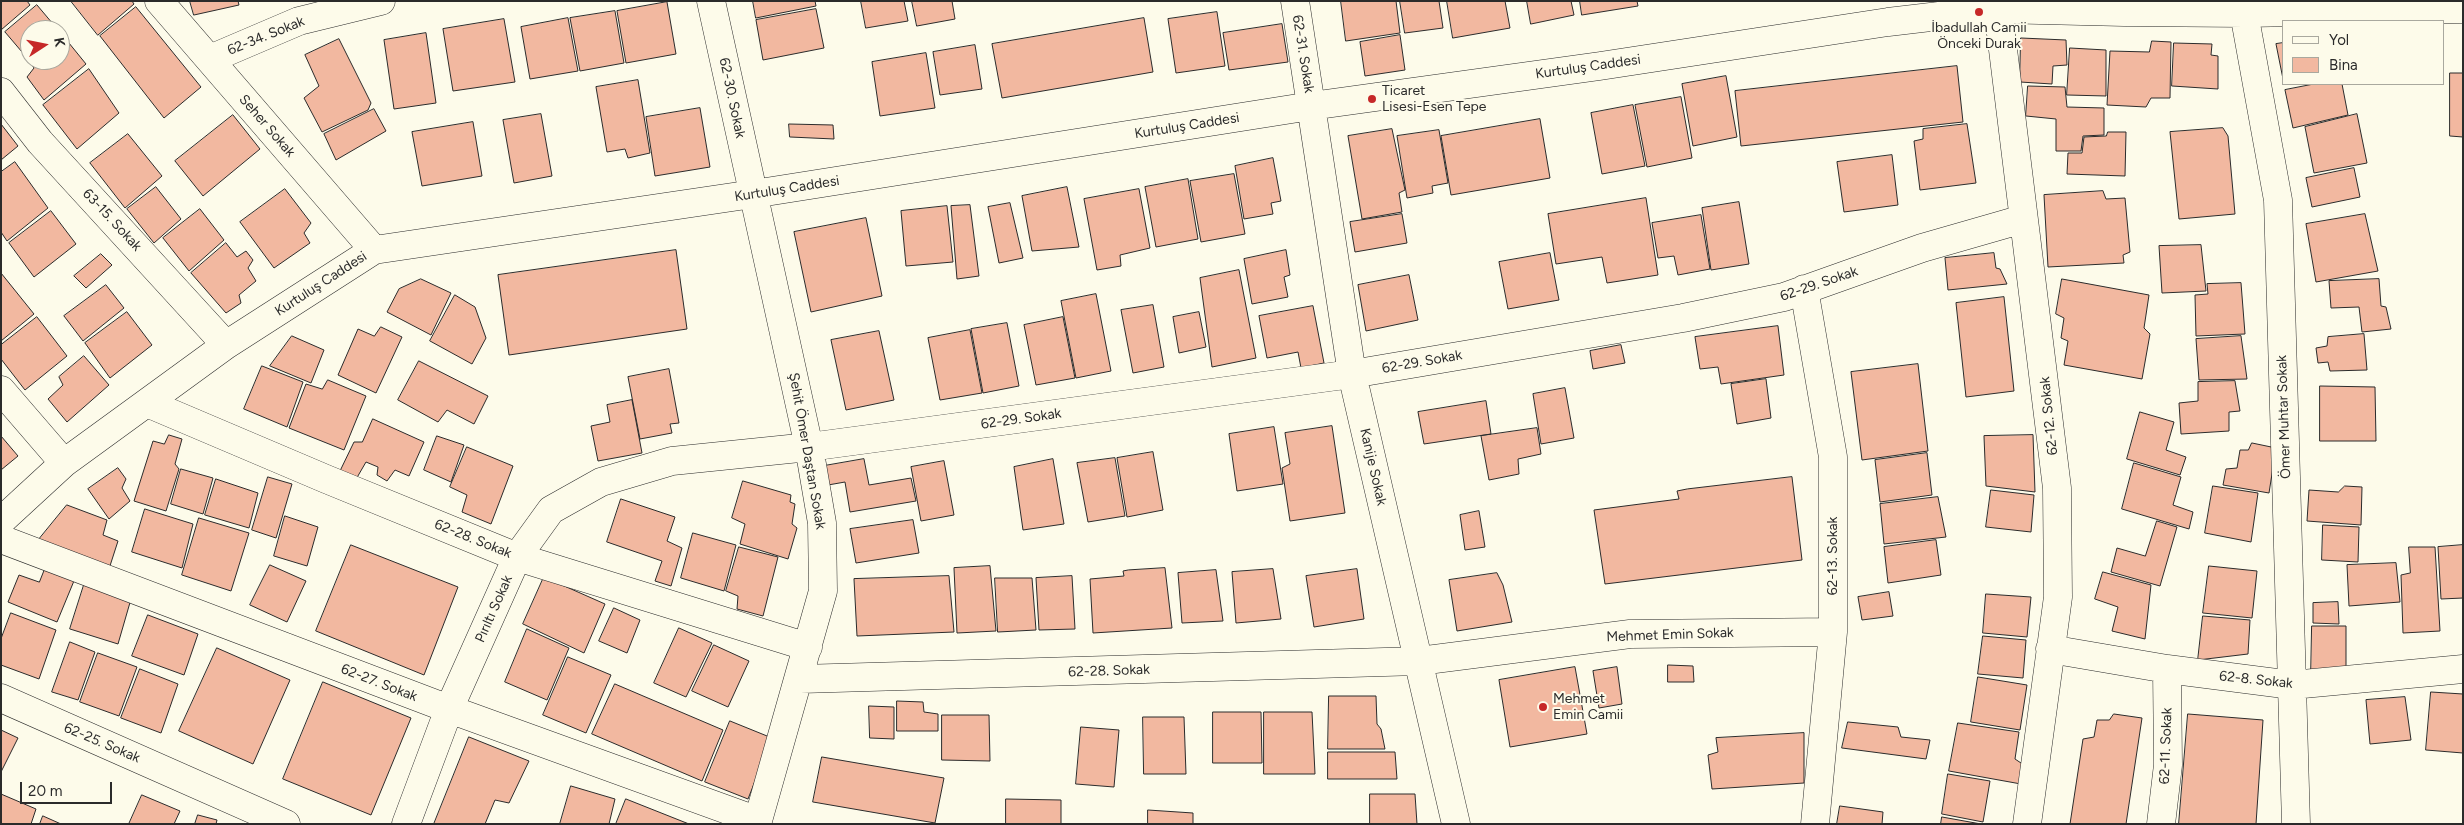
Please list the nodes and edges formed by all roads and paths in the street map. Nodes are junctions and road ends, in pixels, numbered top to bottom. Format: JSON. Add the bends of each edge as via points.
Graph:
{"nodes":[{"id":1,"x":159,"y":1,"type":"edge"},
{"id":2,"x":381,"y":1,"type":"edge"},
{"id":3,"x":711,"y":1,"type":"edge"},
{"id":4,"x":1294,"y":1,"type":"edge"},
{"id":5,"x":2124,"y":7,"type":"edge"},
{"id":6,"x":2292,"y":7,"type":"edge"},
{"id":7,"x":1998,"y":8,"type":"junction"},
{"id":8,"x":2463,"y":9,"type":"edge"},
{"id":9,"x":1919,"y":10,"type":"edge"},
{"id":10,"x":2244,"y":13,"type":"junction"},
{"id":11,"x":210,"y":59,"type":"junction"},
{"id":12,"x":1,"y":92,"type":"edge"},
{"id":13,"x":1311,"y":106,"type":"junction"},
{"id":14,"x":753,"y":194,"type":"junction"},
{"id":15,"x":2023,"y":218,"type":"junction"},
{"id":16,"x":374,"y":250,"type":"junction"},
{"id":17,"x":1804,"y":290,"type":"junction"},
{"id":18,"x":226,"y":345,"type":"junction"},
{"id":19,"x":1352,"y":374,"type":"junction"},
{"id":20,"x":1,"y":390,"type":"edge"},
{"id":21,"x":147,"y":403,"type":"junction"},
{"id":22,"x":809,"y":447,"type":"junction"},
{"id":23,"x":64,"y":464,"type":"junction"},
{"id":24,"x":1,"y":521,"type":"edge"},
{"id":25,"x":1,"y":540,"type":"edge"},
{"id":26,"x":518,"y":557,"type":"junction"},
{"id":27,"x":1833,"y":632,"type":"junction"},
{"id":28,"x":808,"y":647,"type":"junction"},
{"id":29,"x":2050,"y":649,"type":"junction"},
{"id":30,"x":1419,"y":661,"type":"junction"},
{"id":31,"x":2167,"y":669,"type":"junction"},
{"id":32,"x":2463,"y":669,"type":"edge"},
{"id":33,"x":800,"y":679,"type":"junction"},
{"id":34,"x":2292,"y":685,"type":"junction"},
{"id":35,"x":1,"y":698,"type":"edge"},
{"id":36,"x":449,"y":710,"type":"junction"},
{"id":37,"x":758,"y":822,"type":"edge"},
{"id":38,"x":286,"y":824,"type":"edge"},
{"id":39,"x":406,"y":824,"type":"edge"},
{"id":40,"x":1456,"y":824,"type":"edge"},
{"id":41,"x":1815,"y":824,"type":"edge"},
{"id":42,"x":2027,"y":824,"type":"edge"},
{"id":43,"x":2161,"y":824,"type":"edge"},
{"id":44,"x":2296,"y":824,"type":"edge"}],
"edges":[{"from":1,"to":11,"type":"street","name":"Seher Sokak"},
{"from":2,"to":11,"type":"street","name":"62-34. Sokak","via":[[299,21]]},
{"from":3,"to":14,"type":"street","name":"62-30. Sokak"},
{"from":4,"to":13,"type":"street","name":"62-31. Sokak"},
{"from":5,"to":7,"type":"street","name":"Kurtuluş Caddesi"},
{"from":5,"to":10,"type":"street","name":"Kurtuluş Caddesi"},
{"from":6,"to":8,"type":"street","name":"Kurtuluş Caddesi"},
{"from":6,"to":10,"type":"street","name":"Kurtuluş Caddesi"},
{"from":7,"to":9,"type":"street","name":"Kurtuluş Caddesi"},
{"from":7,"to":15,"type":"street","name":"62-12. Sokak"},
{"from":9,"to":13,"type":"street","name":"Kurtuluş Caddesi"},
{"from":10,"to":34,"type":"street","name":"Ömer Muhtar Sokak","via":[[2278,200]]},
{"from":11,"to":16,"type":"street","name":"Seher Sokak"},
{"from":12,"to":18,"type":"street","name":"63-15. Sokak","via":[[40,142]]},
{"from":13,"to":14,"type":"street","name":"Kurtuluş Caddesi"},
{"from":13,"to":19,"type":"street","name":"Kanije Sokak"},
{"from":14,"to":16,"type":"street","name":"Kurtuluş Caddesi"},
{"from":14,"to":22,"type":"street","name":"Şehit Ömer Daştan Sokak"},
{"from":15,"to":17,"type":"street","name":"62-29. Sokak","via":[[1922,248]]},
{"from":15,"to":29,"type":"street","name":"62-12. Sokak","via":[[2057,488],[2058,597]]},
{"from":16,"to":18,"type":"street","name":"Kurtuluş Caddesi"},
{"from":17,"to":19,"type":"street","name":"62-29. Sokak","via":[[1683,318]]},
{"from":17,"to":27,"type":"street","name":"62-13. Sokak","via":[[1833,457]]},
{"from":18,"to":21,"type":"street","name":"Kurtuluş Caddesi"},
{"from":19,"to":22,"type":"street","name":"62-29. Sokak"},
{"from":19,"to":30,"type":"street","name":"Kanije Sokak"},
{"from":20,"to":23,"type":"street"},
{"from":21,"to":23,"type":"street","name":"Kurtuluş Caddesi"},
{"from":21,"to":26,"type":"street","name":"62-28. Sokak"},
{"from":22,"to":26,"type":"street","name":"Pırıltı Sokak","via":[[672,461],[601,482],[551,510]]},
{"from":22,"to":28,"type":"street","name":"Şehit Ömer Daştan Sokak","via":[[822,522],[823,591]]},
{"from":23,"to":24,"type":"street","name":"Kurtuluş Caddesi"},
{"from":25,"to":36,"type":"street","name":"62-27. Sokak"},
{"from":26,"to":28,"type":"street","name":"62-28. Sokak"},
{"from":26,"to":36,"type":"street","name":"Pırıltı Sokak"},
{"from":27,"to":30,"type":"street","name":"Mehmet Emin Sokak","via":[[1630,634]]},
{"from":27,"to":41,"type":"street","name":"62-13. Sokak"},
{"from":28,"to":33,"type":"street","name":"Şehit Ömer Daştan Sokak"},
{"from":29,"to":31,"type":"street","name":"62-8. Sokak"},
{"from":29,"to":42,"type":"street","name":"62-12. Sokak"},
{"from":30,"to":33,"type":"street","name":"62-28. Sokak"},
{"from":30,"to":40,"type":"street","name":"Kanije Sokak"},
{"from":31,"to":34,"type":"street","name":"62-8. Sokak"},
{"from":31,"to":43,"type":"street","name":"62-11. Sokak","via":[[2168,765]]},
{"from":32,"to":34,"type":"street","name":"62-8. Sokak"},
{"from":33,"to":37,"type":"street","name":"Şehit Ömer Daştan Sokak"},
{"from":34,"to":44,"type":"street","name":"Ömer Muhtar Sokak"},
{"from":35,"to":38,"type":"street","name":"62-25. Sokak"},
{"from":36,"to":37,"type":"street","name":"62-27. Sokak"},
{"from":36,"to":39,"type":"street","name":"Pırıltı Sokak"}]}
